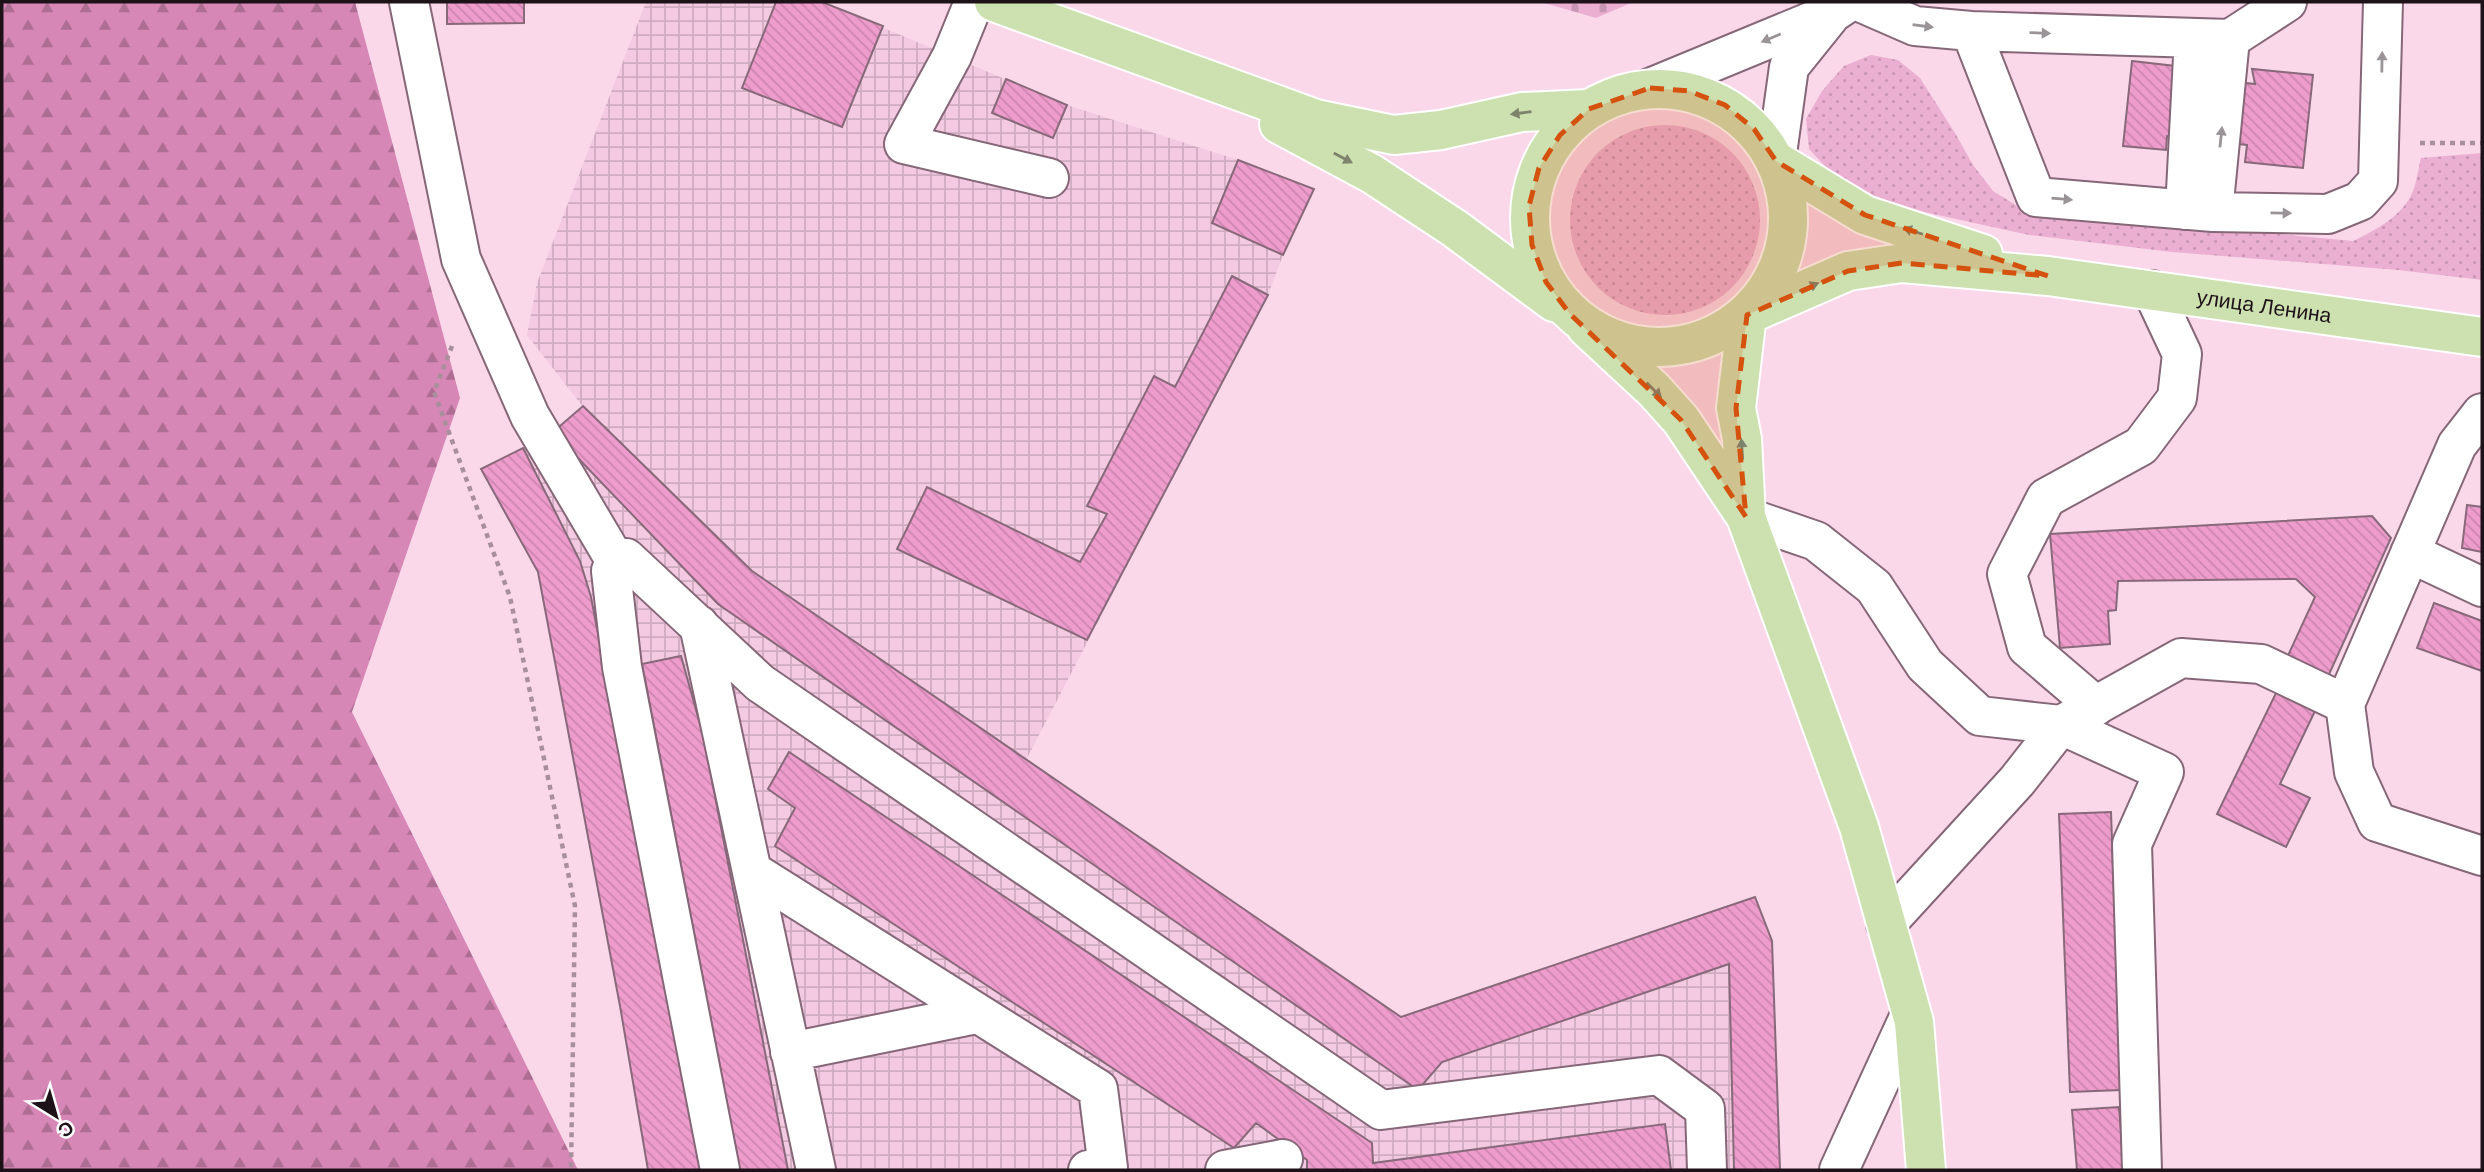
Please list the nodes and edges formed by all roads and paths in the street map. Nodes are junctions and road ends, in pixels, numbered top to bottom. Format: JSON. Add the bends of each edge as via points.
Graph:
{"nodes":[{"id":1,"x":409,"y":2,"type":"edge"},
{"id":2,"x":974,"y":2,"type":"edge"},
{"id":3,"x":994,"y":2,"type":"edge"},
{"id":4,"x":2287,"y":2,"type":"edge"},
{"id":5,"x":2383,"y":2,"type":"edge"},
{"id":6,"x":1848,"y":5,"type":"edge"},
{"id":7,"x":1971,"y":31,"type":"junction"},
{"id":8,"x":2212,"y":39,"type":"junction"},
{"id":9,"x":1175,"y":68,"type":"junction"},
{"id":10,"x":1650,"y":88,"type":"junction"},
{"id":11,"x":1589,"y":109,"type":"junction"},
{"id":12,"x":2379,"y":143,"type":"junction"},
{"id":13,"x":2482,"y":143,"type":"edge"},
{"id":14,"x":1776,"y":161,"type":"junction"},
{"id":15,"x":1049,"y":178,"type":"dead end"},
{"id":16,"x":2199,"y":211,"type":"junction"},
{"id":17,"x":2048,"y":275,"type":"junction"},
{"id":18,"x":475,"y":290,"type":"junction"},
{"id":19,"x":2152,"y":290,"type":"junction"},
{"id":20,"x":1747,"y":315,"type":"junction"},
{"id":21,"x":1578,"y":320,"type":"junction"},
{"id":22,"x":2482,"y":337,"type":"edge"},
{"id":23,"x":2482,"y":413,"type":"edge"},
{"id":24,"x":1746,"y":517,"type":"junction"},
{"id":25,"x":2410,"y":553,"type":"junction"},
{"id":26,"x":618,"y":565,"type":"junction"},
{"id":27,"x":2482,"y":587,"type":"edge"},
{"id":28,"x":699,"y":625,"type":"junction"},
{"id":29,"x":2345,"y":704,"type":"junction"},
{"id":30,"x":2096,"y":706,"type":"junction"},
{"id":31,"x":2061,"y":725,"type":"junction"},
{"id":32,"x":2482,"y":856,"type":"edge"},
{"id":33,"x":752,"y":871,"type":"junction"},
{"id":34,"x":1886,"y":923,"type":"junction"},
{"id":35,"x":1911,"y":1013,"type":"junction"},
{"id":36,"x":977,"y":1014,"type":"junction"},
{"id":37,"x":790,"y":1052,"type":"junction"},
{"id":38,"x":1283,"y":1159,"type":"dead end"},
{"id":39,"x":1110,"y":1169,"type":"edge"},
{"id":40,"x":571,"y":1170,"type":"edge"},
{"id":41,"x":720,"y":1170,"type":"edge"},
{"id":42,"x":816,"y":1170,"type":"edge"},
{"id":43,"x":1225,"y":1170,"type":"edge"},
{"id":44,"x":1707,"y":1170,"type":"edge"},
{"id":45,"x":1839,"y":1170,"type":"edge"},
{"id":46,"x":1926,"y":1170,"type":"edge"},
{"id":47,"x":2142,"y":1170,"type":"edge"}],
"edges":[{"from":1,"to":18,"type":"street","via":[[461,258]]},
{"from":2,"to":15,"type":"street","via":[[952,56],[904,144]]},
{"from":3,"to":9,"type":"main road"},
{"from":4,"to":8,"type":"street"},
{"from":12,"to":5,"type":"street","one_way":true},
{"from":6,"to":7,"type":"street","one_way":true,"via":[[1915,26]]},
{"from":6,"to":10,"type":"street","one_way":true},
{"from":6,"to":14,"type":"street","via":[[1789,67]]},
{"from":7,"to":8,"type":"street","one_way":true},
{"from":7,"to":16,"type":"street","one_way":true,"via":[[2036,197]]},
{"from":16,"to":8,"type":"street","one_way":true},
{"from":11,"to":9,"type":"main road","one_way":true,"via":[[1522,112],[1394,135],[1316,119]]},
{"from":9,"to":21,"type":"main road","one_way":true,"via":[[1372,174]]},
{"from":10,"to":11,"type":"main road"},
{"from":10,"to":14,"type":"main road","via":[[1689,91],[1725,105],[1754,129]]},
{"from":11,"to":21,"type":"main road","via":[[1560,135],[1539,168],[1530,206],[1532,245],[1546,282]]},
{"from":12,"to":13,"type":"path"},
{"from":16,"to":12,"type":"street","one_way":true,"via":[[2328,214],[2360,201],[2378,181]]},
{"from":17,"to":14,"type":"main road","one_way":true,"via":[[1865,215]]},
{"from":14,"to":20,"type":"main road","via":[[1788,201],[1787,243],[1773,282]]},
{"from":17,"to":19,"type":"main road","name":"улица Ленина"},
{"from":20,"to":17,"type":"main road","one_way":true,"via":[[1848,271],[1902,263]]},
{"from":18,"to":26,"type":"street","via":[[530,416]]},
{"from":18,"to":40,"type":"path","via":[[435,392],[510,597],[575,906]]},
{"from":19,"to":22,"type":"main road","name":"улица Ленина"},
{"from":19,"to":30,"type":"street","via":[[2182,354],[2177,398],[2141,446],[2046,498],[2007,574],[2027,647]]},
{"from":20,"to":21,"type":"main road","via":[[1710,338],[1668,349],[1626,344]]},
{"from":24,"to":20,"type":"main road","one_way":true,"via":[[1736,408]]},
{"from":21,"to":24,"type":"main road","one_way":true,"via":[[1681,419]]},
{"from":23,"to":25,"type":"street","via":[[2457,445]]},
{"from":24,"to":31,"type":"street","via":[[1816,541],[1874,587],[1925,665],[1980,716]]},
{"from":24,"to":34,"type":"main road","via":[[1859,827]]},
{"from":25,"to":27,"type":"street"},
{"from":25,"to":29,"type":"street"},
{"from":26,"to":28,"type":"street","via":[[626,558]]},
{"from":26,"to":41,"type":"street","via":[[611,571],[622,667]]},
{"from":28,"to":33,"type":"street"},
{"from":28,"to":44,"type":"street","via":[[760,683],[1381,1110],[1659,1075],[1704,1109]]},
{"from":29,"to":30,"type":"street","via":[[2261,664],[2181,658]]},
{"from":29,"to":32,"type":"street","via":[[2354,772],[2376,822]]},
{"from":30,"to":31,"type":"street"},
{"from":31,"to":34,"type":"street","via":[[2017,781]]},
{"from":31,"to":47,"type":"street","via":[[2164,772],[2132,844]]},
{"from":33,"to":36,"type":"street"},
{"from":33,"to":37,"type":"street"},
{"from":34,"to":35,"type":"main road"},
{"from":35,"to":45,"type":"street"},
{"from":35,"to":46,"type":"main road"},
{"from":36,"to":37,"type":"street"},
{"from":36,"to":39,"type":"street","via":[[1098,1089]]},
{"from":37,"to":42,"type":"street"},
{"from":38,"to":43,"type":"street"}]}
